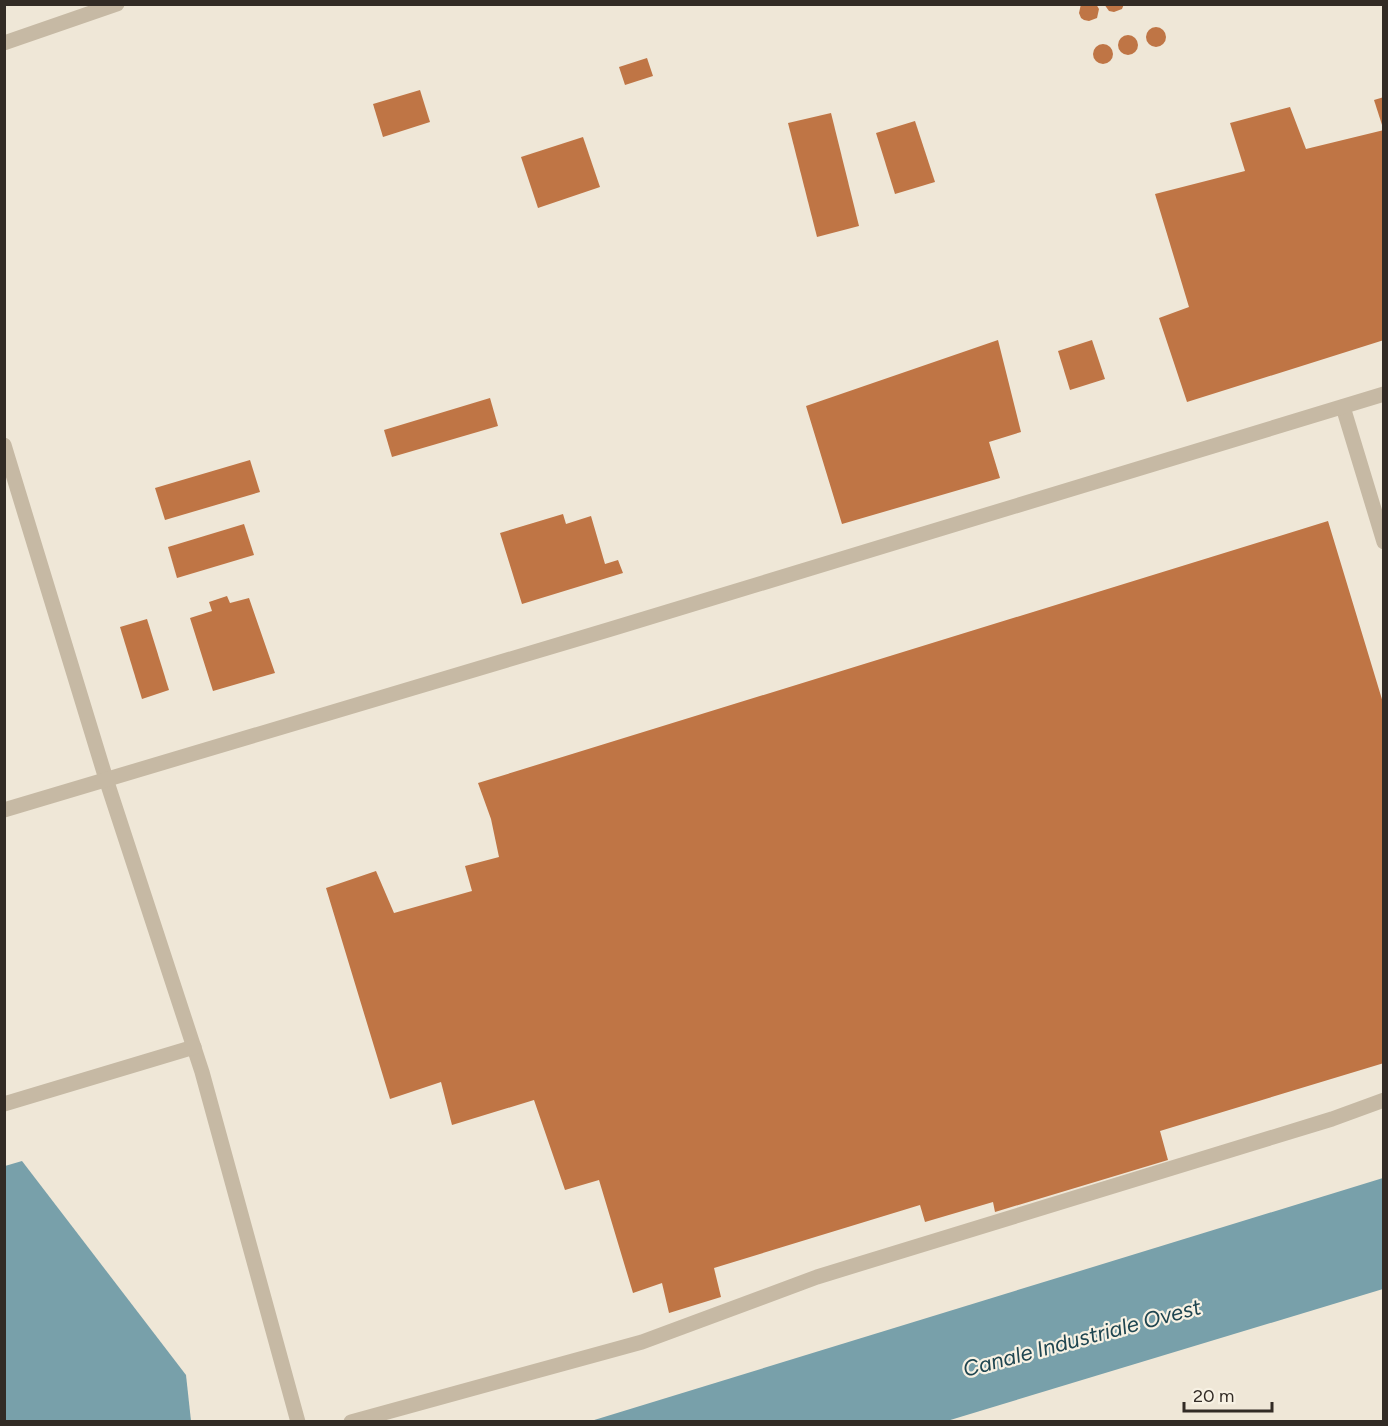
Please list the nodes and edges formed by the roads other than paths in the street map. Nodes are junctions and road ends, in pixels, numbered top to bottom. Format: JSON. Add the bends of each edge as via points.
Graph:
{"nodes":[{"id":1,"x":117,"y":4,"type":"edge"},
{"id":2,"x":4,"y":43,"type":"edge"},
{"id":3,"x":1383,"y":394,"type":"edge"},
{"id":4,"x":1343,"y":407,"type":"junction"},
{"id":5,"x":4,"y":446,"type":"edge"},
{"id":6,"x":1383,"y":542,"type":"edge"},
{"id":7,"x":106,"y":779,"type":"junction"},
{"id":8,"x":4,"y":810,"type":"edge"},
{"id":9,"x":194,"y":1047,"type":"junction"},
{"id":10,"x":1383,"y":1100,"type":"edge"},
{"id":11,"x":4,"y":1104,"type":"edge"},
{"id":12,"x":298,"y":1422,"type":"edge"},
{"id":13,"x":351,"y":1422,"type":"edge"}],
"edges":[{"from":1,"to":2,"type":"lane"},
{"from":3,"to":4,"type":"lane"},
{"from":4,"to":6,"type":"lane"},
{"from":4,"to":7,"type":"lane"},
{"from":5,"to":7,"type":"lane"},
{"from":7,"to":8,"type":"lane"},
{"from":7,"to":9,"type":"lane"},
{"from":9,"to":11,"type":"lane"},
{"from":9,"to":12,"type":"lane"},
{"from":10,"to":13,"type":"lane","via":[[817,1277],[642,1342]]}]}
